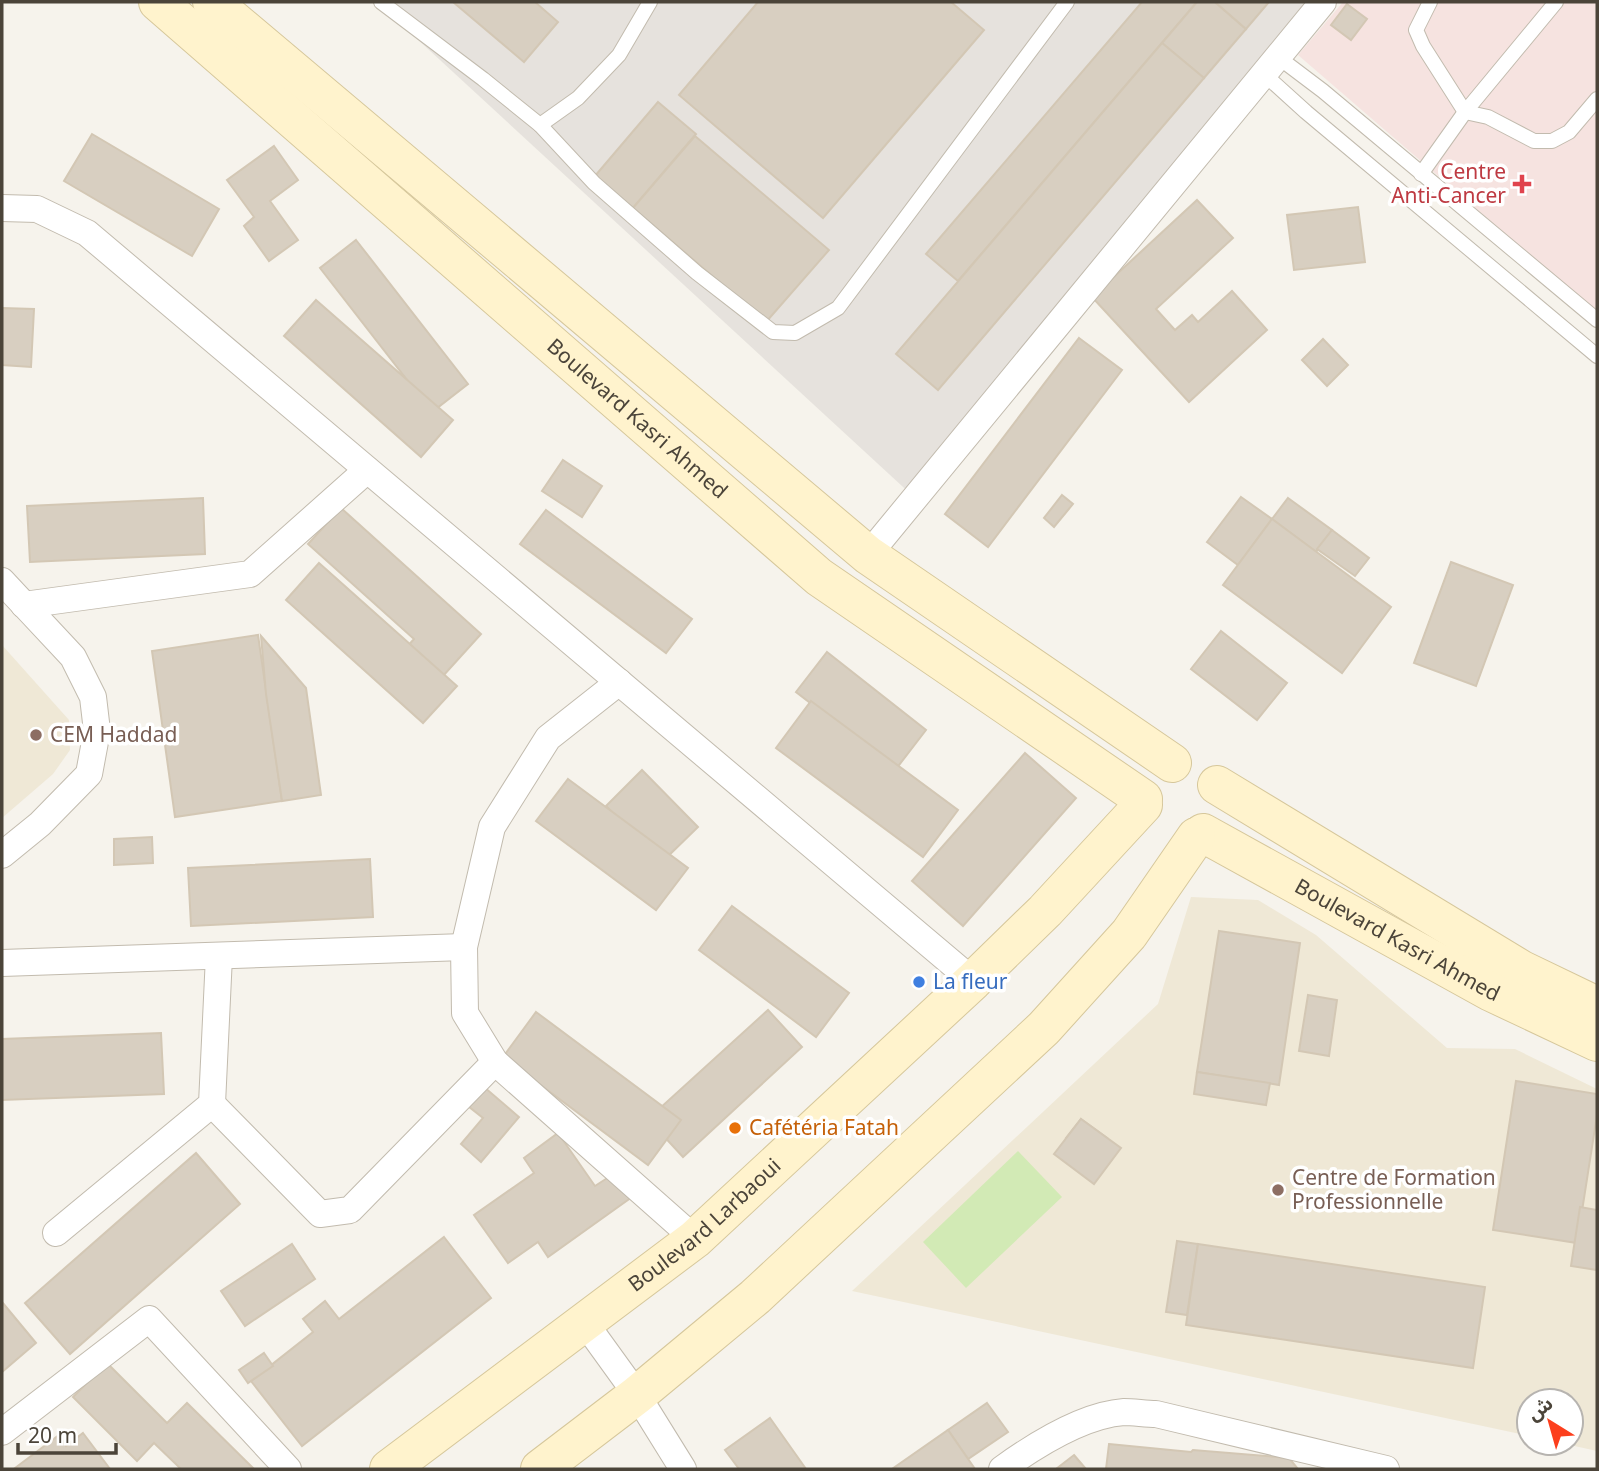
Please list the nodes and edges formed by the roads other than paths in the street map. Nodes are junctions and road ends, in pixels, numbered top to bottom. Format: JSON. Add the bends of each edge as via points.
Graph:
{"nodes":[{"id":1,"x":158,"y":2,"type":"edge"},
{"id":2,"x":212,"y":2,"type":"edge"},
{"id":3,"x":381,"y":2,"type":"edge"},
{"id":4,"x":650,"y":2,"type":"edge"},
{"id":5,"x":1067,"y":2,"type":"edge"},
{"id":6,"x":1323,"y":2,"type":"edge"},
{"id":7,"x":1430,"y":2,"type":"edge"},
{"id":8,"x":1556,"y":2,"type":"edge"},
{"id":9,"x":1271,"y":66,"type":"junction"},
{"id":10,"x":1597,"y":99,"type":"edge"},
{"id":11,"x":1465,"y":112,"type":"junction"},
{"id":12,"x":540,"y":125,"type":"junction"},
{"id":13,"x":1421,"y":174,"type":"junction"},
{"id":14,"x":2,"y":208,"type":"edge"},
{"id":15,"x":1597,"y":320,"type":"edge"},
{"id":16,"x":1597,"y":356,"type":"edge"},
{"id":17,"x":367,"y":470,"type":"junction"},
{"id":18,"x":868,"y":555,"type":"junction"},
{"id":19,"x":2,"y":581,"type":"edge"},
{"id":20,"x":24,"y":605,"type":"junction"},
{"id":21,"x":619,"y":682,"type":"junction"},
{"id":22,"x":1172,"y":763,"type":"junction"},
{"id":23,"x":1217,"y":785,"type":"junction"},
{"id":24,"x":1143,"y":802,"type":"junction"},
{"id":25,"x":1199,"y":835,"type":"junction"},
{"id":26,"x":2,"y":855,"type":"edge"},
{"id":27,"x":464,"y":947,"type":"junction"},
{"id":28,"x":219,"y":956,"type":"junction"},
{"id":29,"x":2,"y":963,"type":"edge"},
{"id":30,"x":973,"y":981,"type":"junction"},
{"id":31,"x":1597,"y":1006,"type":"edge"},
{"id":32,"x":1597,"y":1042,"type":"edge"},
{"id":33,"x":495,"y":1062,"type":"junction"},
{"id":34,"x":212,"y":1104,"type":"junction"},
{"id":35,"x":56,"y":1233,"type":"dead end"},
{"id":36,"x":695,"y":1239,"type":"junction"},
{"id":37,"x":585,"y":1323,"type":"junction"},
{"id":38,"x":637,"y":1395,"type":"junction"},
{"id":39,"x":2,"y":1432,"type":"edge"},
{"id":40,"x":288,"y":1469,"type":"edge"},
{"id":41,"x":389,"y":1469,"type":"edge"},
{"id":42,"x":540,"y":1469,"type":"edge"},
{"id":43,"x":683,"y":1469,"type":"edge"},
{"id":44,"x":1002,"y":1469,"type":"edge"},
{"id":45,"x":1386,"y":1469,"type":"edge"}],
"edges":[{"from":1,"to":24,"type":"main road","name":"Boulevard Kasri Ahmed","via":[[819,577]]},
{"from":2,"to":18,"type":"main road","name":"Boulevard Kasri Ahmed"},
{"from":3,"to":12,"type":"lane"},
{"from":4,"to":12,"type":"lane","via":[[619,55],[578,98]]},
{"from":5,"to":12,"type":"lane","via":[[838,307],[795,333],[773,332],[697,273],[594,183]]},
{"from":6,"to":9,"type":"street"},
{"from":7,"to":11,"type":"lane","via":[[1416,30]]},
{"from":8,"to":11,"type":"lane"},
{"from":9,"to":13,"type":"lane","via":[[1322,91]]},
{"from":9,"to":16,"type":"lane","via":[[1306,111]]},
{"from":9,"to":18,"type":"street"},
{"from":10,"to":11,"type":"lane","via":[[1569,132],[1552,141],[1534,141],[1488,117]]},
{"from":11,"to":13,"type":"lane"},
{"from":13,"to":15,"type":"lane"},
{"from":14,"to":17,"type":"street","via":[[37,209],[87,233]]},
{"from":17,"to":20,"type":"street","via":[[250,574]]},
{"from":17,"to":21,"type":"street"},
{"from":18,"to":22,"type":"main road","name":"Boulevard Kasri Ahmed"},
{"from":19,"to":20,"type":"street"},
{"from":20,"to":26,"type":"street","via":[[73,657],[93,697],[97,731],[89,774]]},
{"from":21,"to":27,"type":"street","via":[[548,738],[492,827]]},
{"from":21,"to":30,"type":"street"},
{"from":22,"to":23,"type":"main road","via":[[1199,766]]},
{"from":22,"to":24,"type":"main road","via":[[1150,778]]},
{"from":23,"to":25,"type":"main road","via":[[1218,811]]},
{"from":23,"to":31,"type":"main road","name":"Boulevard Kasri Ahmed","via":[[1522,970]]},
{"from":24,"to":25,"type":"main road","via":[[1146,816],[1164,835],[1177,839]]},
{"from":24,"to":30,"type":"main road","name":"Boulevard Larbaoui","via":[[1045,911]]},
{"from":25,"to":32,"type":"main road","name":"Boulevard Kasri Ahmed","via":[[1491,992]]},
{"from":25,"to":38,"type":"main road","via":[[1129,934],[1044,1028],[755,1297]]},
{"from":27,"to":28,"type":"street"},
{"from":27,"to":33,"type":"street","via":[[465,1013]]},
{"from":28,"to":29,"type":"street"},
{"from":28,"to":34,"type":"street"},
{"from":30,"to":36,"type":"main road","name":"Boulevard Larbaoui"},
{"from":33,"to":34,"type":"street","via":[[350,1210],[320,1214]]},
{"from":33,"to":36,"type":"street"},
{"from":34,"to":35,"type":"street"},
{"from":36,"to":37,"type":"main road","name":"Boulevard Larbaoui"},
{"from":37,"to":38,"type":"street"},
{"from":37,"to":41,"type":"main road","name":"Boulevard Larbaoui"},
{"from":38,"to":42,"type":"main road"},
{"from":38,"to":43,"type":"street"},
{"from":39,"to":40,"type":"street","via":[[149,1319]]},
{"from":44,"to":45,"type":"street","via":[[1082,1423],[1123,1412],[1156,1414]]}]}
